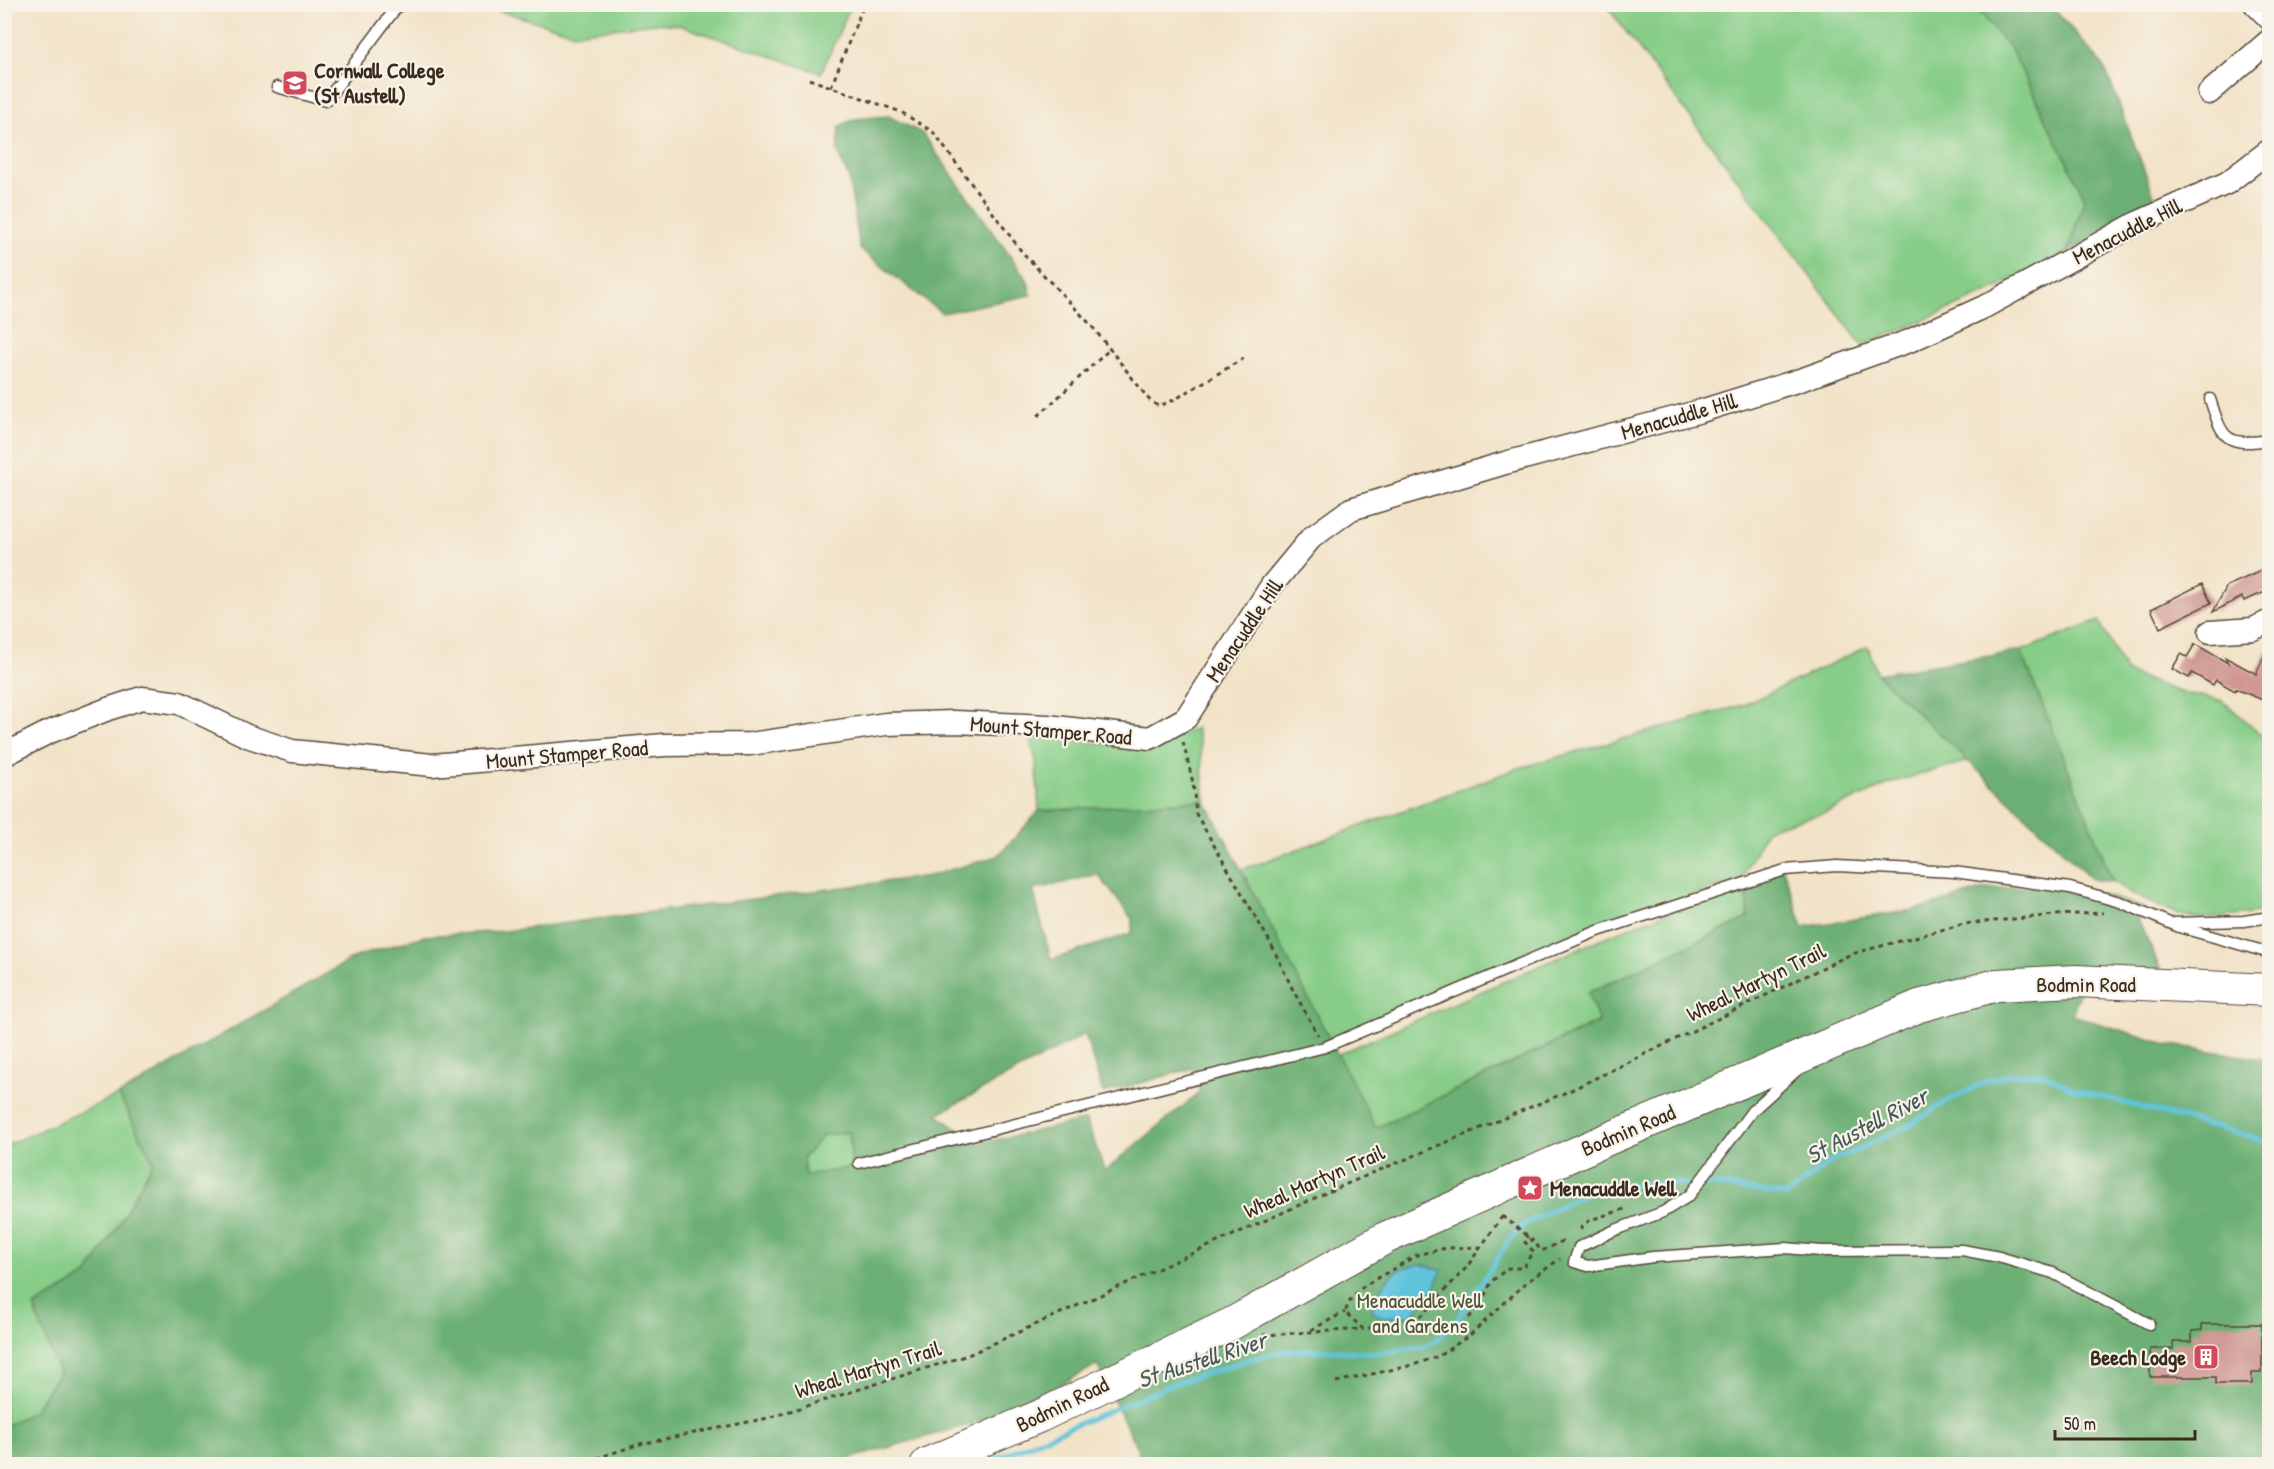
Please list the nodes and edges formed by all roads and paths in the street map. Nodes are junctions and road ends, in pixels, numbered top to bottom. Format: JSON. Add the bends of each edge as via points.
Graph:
{"nodes":[{"id":1,"x":399,"y":4,"type":"edge"},
{"id":2,"x":864,"y":4,"type":"edge"},
{"id":3,"x":2255,"y":4,"type":"edge"},
{"id":4,"x":2270,"y":19,"type":"edge"},
{"id":5,"x":2270,"y":40,"type":"edge"},
{"id":6,"x":809,"y":79,"type":"dead end"},
{"id":7,"x":277,"y":87,"type":"dead end"},
{"id":8,"x":831,"y":87,"type":"junction"},
{"id":9,"x":2209,"y":93,"type":"dead end"},
{"id":10,"x":2270,"y":150,"type":"edge"},
{"id":11,"x":1110,"y":349,"type":"junction"},
{"id":12,"x":1244,"y":358,"type":"dead end"},
{"id":13,"x":2210,"y":399,"type":"dead end"},
{"id":14,"x":1038,"y":417,"type":"dead end"},
{"id":15,"x":2270,"y":440,"type":"edge"},
{"id":16,"x":2270,"y":621,"type":"edge"},
{"id":17,"x":2210,"y":632,"type":"dead end"},
{"id":18,"x":1175,"y":724,"type":"junction"},
{"id":19,"x":1150,"y":738,"type":"joint"},
{"id":20,"x":4,"y":755,"type":"edge"},
{"id":21,"x":2055,"y":915,"type":"dead end"},
{"id":22,"x":2270,"y":917,"type":"edge"},
{"id":23,"x":2169,"y":923,"type":"junction"},
{"id":24,"x":2270,"y":953,"type":"edge"},
{"id":25,"x":2270,"y":990,"type":"edge"},
{"id":26,"x":1325,"y":1047,"type":"junction"},
{"id":27,"x":1821,"y":1048,"type":"junction"},
{"id":28,"x":859,"y":1163,"type":"dead end"},
{"id":29,"x":1523,"y":1232,"type":"dead end"},
{"id":30,"x":1528,"y":1236,"type":"dead end"},
{"id":31,"x":1480,"y":1247,"type":"junction"},
{"id":32,"x":1579,"y":1247,"type":"junction"},
{"id":33,"x":1345,"y":1312,"type":"junction"},
{"id":34,"x":1470,"y":1318,"type":"dead end"},
{"id":35,"x":2149,"y":1324,"type":"dead end"},
{"id":36,"x":1363,"y":1329,"type":"junction"},
{"id":37,"x":1309,"y":1331,"type":"junction"},
{"id":38,"x":1257,"y":1336,"type":"dead end"},
{"id":39,"x":1336,"y":1382,"type":"dead end"},
{"id":40,"x":579,"y":1464,"type":"edge"},
{"id":41,"x":927,"y":1464,"type":"edge"}],
"edges":[{"from":1,"to":7,"type":"lane","via":[[326,101]]},
{"from":2,"to":8,"type":"path"},
{"from":3,"to":4,"type":"street"},
{"from":5,"to":9,"type":"street"},
{"from":6,"to":8,"type":"path"},
{"from":8,"to":11,"type":"path","via":[[901,112],[933,132],[1022,252]]},
{"from":10,"to":18,"type":"street","name":"Menacuddle Hill","via":[[2227,183],[2137,224],[1984,307],[1909,341],[1701,411],[1351,509],[1311,538],[1272,585],[1186,718]]},
{"from":11,"to":12,"type":"path","via":[[1151,402],[1159,406]]},
{"from":11,"to":14,"type":"path"},
{"from":13,"to":15,"type":"lane","via":[[2219,428],[2228,438],[2240,443]]},
{"from":16,"to":17,"type":"street","via":[[2253,629]]},
{"from":18,"to":19,"type":"street","name":"Menacuddle Hill"},
{"from":18,"to":26,"type":"path","via":[[1194,783],[1196,814],[1266,934]]},
{"from":19,"to":20,"type":"street","name":"Mount Stamper Road","via":[[1047,726],[886,724],[750,744],[664,745],[432,765],[292,751],[247,736],[179,703],[142,698]]},
{"from":21,"to":40,"type":"path","name":"Wheal Martyn Trail","via":[[1964,924],[1851,954],[1569,1091],[1337,1188],[968,1355],[768,1418],[640,1444]]},
{"from":22,"to":23,"type":"lane"},
{"from":23,"to":24,"type":"lane"},
{"from":23,"to":26,"type":"lane","via":[[2120,902],[2058,886],[1954,872],[1837,866],[1785,870],[1595,932]]},
{"from":25,"to":27,"type":"main road","name":"Bodmin Road","via":[[2076,981],[1997,985],[1919,1006]]},
{"from":26,"to":28,"type":"lane"},
{"from":27,"to":32,"type":"lane","via":[[1752,1111],[1689,1196],[1663,1212]]},
{"from":27,"to":41,"type":"main road","name":"Bodmin Road","via":[[1385,1238],[1233,1323],[1040,1416]]},
{"from":29,"to":31,"type":"path","via":[[1502,1216]]},
{"from":30,"to":34,"type":"path","via":[[1524,1241],[1533,1251],[1522,1268],[1508,1268],[1491,1282]]},
{"from":31,"to":33,"type":"path","via":[[1446,1248],[1417,1255],[1364,1286]]},
{"from":31,"to":36,"type":"path","via":[[1466,1268],[1415,1322]]},
{"from":32,"to":35,"type":"lane","via":[[1574,1262],[1588,1266],[1653,1257],[1785,1248],[1962,1250],[2053,1273]]},
{"from":32,"to":39,"type":"path","via":[[1528,1281],[1470,1335],[1439,1356]]},
{"from":33,"to":36,"type":"path"},
{"from":33,"to":37,"type":"path"},
{"from":36,"to":37,"type":"path"},
{"from":37,"to":38,"type":"path"}]}
